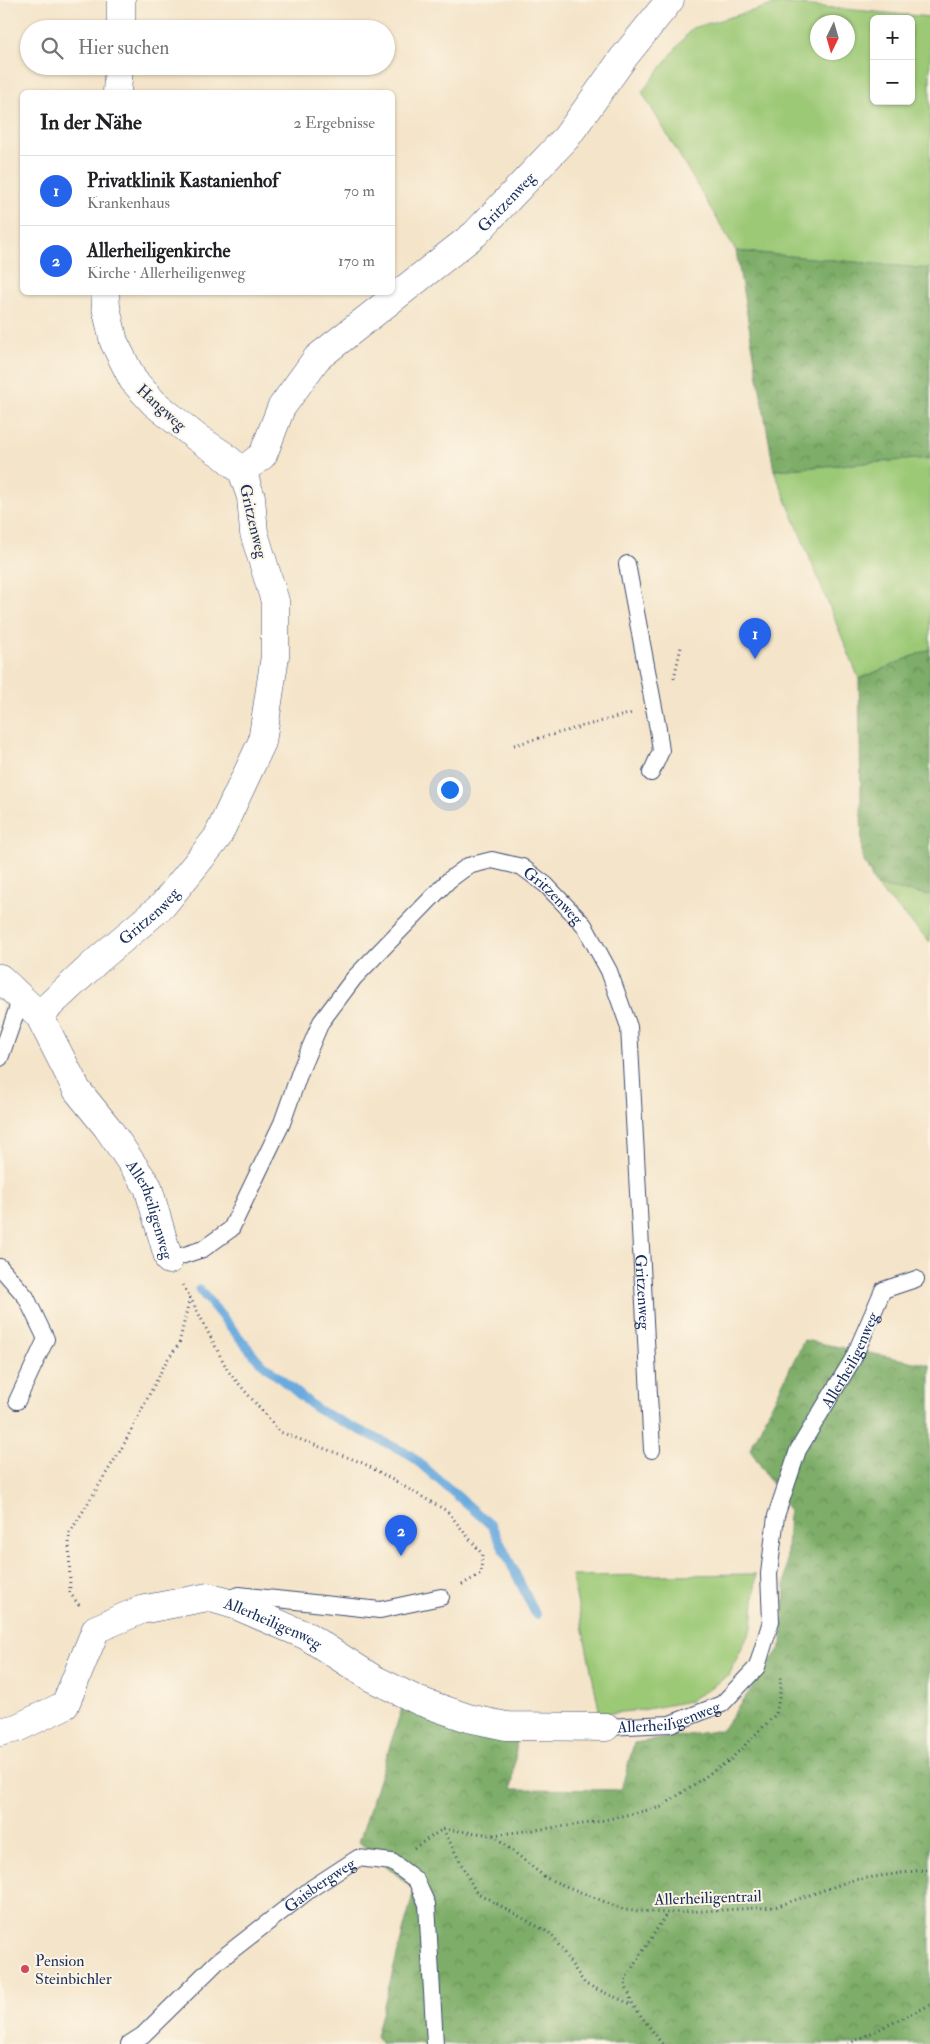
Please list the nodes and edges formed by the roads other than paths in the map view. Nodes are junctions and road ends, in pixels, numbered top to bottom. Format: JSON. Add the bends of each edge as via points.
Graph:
{"nodes":[{"id":1,"x":120,"y":0,"type":"edge"},
{"id":2,"x":670,"y":0,"type":"edge"},
{"id":3,"x":121,"y":20,"type":"edge"},
{"id":4,"x":118,"y":75,"type":"edge"},
{"id":5,"x":117,"y":90,"type":"edge"},
{"id":6,"x":105,"y":295,"type":"edge"},
{"id":7,"x":242,"y":471,"type":"junction"},
{"id":8,"x":627,"y":564,"type":"dead end"},
{"id":9,"x":651,"y":773,"type":"dead end"},
{"id":10,"x":0,"y":978,"type":"edge"},
{"id":11,"x":30,"y":1006,"type":"junction"},
{"id":12,"x":0,"y":1058,"type":"edge"},
{"id":13,"x":169,"y":1260,"type":"joint"},
{"id":14,"x":0,"y":1266,"type":"edge"},
{"id":15,"x":916,"y":1279,"type":"dead end"},
{"id":16,"x":17,"y":1401,"type":"dead end"},
{"id":17,"x":652,"y":1450,"type":"dead end"},
{"id":18,"x":441,"y":1597,"type":"road end"},
{"id":19,"x":219,"y":1600,"type":"junction"},
{"id":20,"x":606,"y":1727,"type":"joint"},
{"id":21,"x":0,"y":1732,"type":"edge"},
{"id":22,"x":129,"y":2044,"type":"edge"},
{"id":23,"x":435,"y":2044,"type":"edge"}],
"edges":[{"from":1,"to":3,"type":"street"},
{"from":2,"to":7,"type":"street","name":"Gritzenweg","via":[[624,56],[566,138],[475,234],[318,358],[281,408],[262,455]]},
{"from":4,"to":5,"type":"street"},
{"from":6,"to":7,"type":"street","name":"Hangweg","via":[[114,342],[132,380],[154,403]]},
{"from":7,"to":11,"type":"street","name":"Gritzenweg","via":[[251,497],[254,533],[275,601],[275,656],[262,742],[217,838],[163,905],[98,960]]},
{"from":8,"to":9,"type":"lane","via":[[661,751]]},
{"from":10,"to":11,"type":"street"},
{"from":11,"to":12,"type":"lane"},
{"from":11,"to":13,"type":"street","name":"Allerheiligenweg","via":[[77,1090],[148,1187]]},
{"from":13,"to":17,"type":"lane","name":"Gritzenweg","via":[[203,1249],[231,1229],[282,1123],[321,1022],[354,978],[449,880],[468,866],[492,860],[522,867],[546,885],[584,925],[609,971],[629,1027]]},
{"from":14,"to":16,"type":"lane","via":[[26,1297],[46,1339]]},
{"from":15,"to":20,"type":"lane","name":"Allerheiligenweg","via":[[883,1290],[853,1359],[798,1450],[776,1516],[769,1574],[771,1621],[757,1668],[722,1704],[670,1724]]},
{"from":18,"to":19,"type":"lane","via":[[380,1610],[239,1595]]},
{"from":19,"to":20,"type":"street","name":"Allerheiligenweg","via":[[307,1636],[372,1678],[419,1701],[468,1718],[506,1726]]},
{"from":19,"to":21,"type":"street","name":"Allerheiligenweg","via":[[208,1597],[141,1610],[96,1629],[64,1705],[17,1728]]},
{"from":22,"to":23,"type":"lane","name":"Gaisbergweg","via":[[143,2036],[216,1962],[312,1888],[358,1858],[392,1862],[416,1880],[427,1904]]}]}
